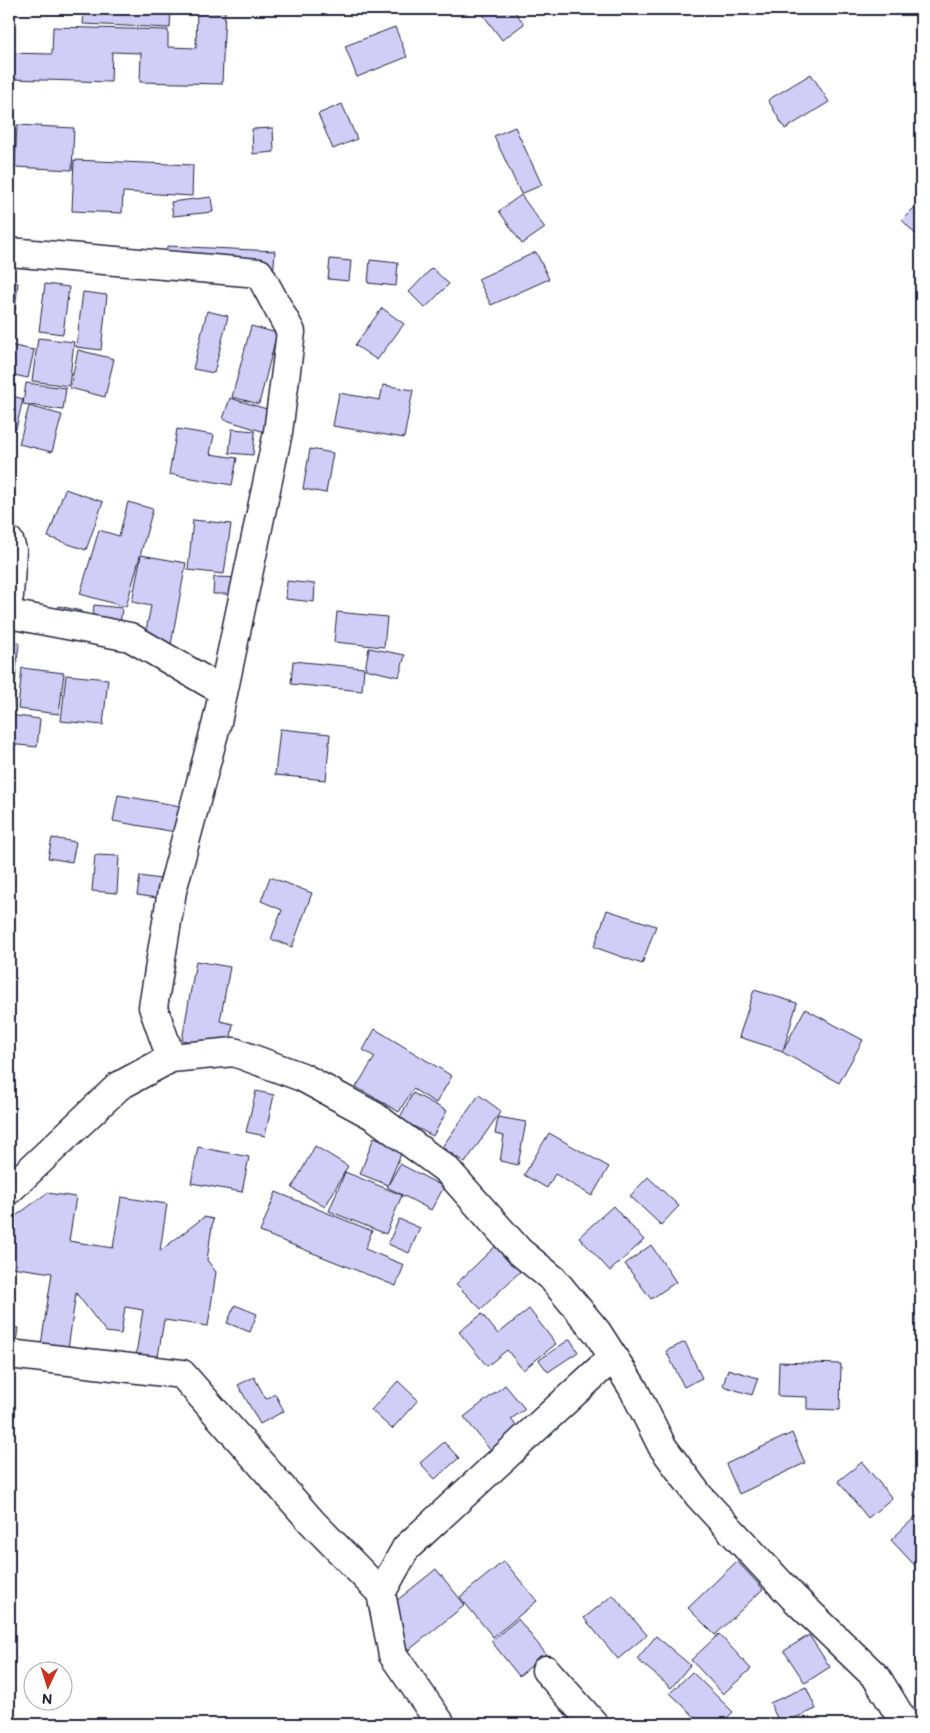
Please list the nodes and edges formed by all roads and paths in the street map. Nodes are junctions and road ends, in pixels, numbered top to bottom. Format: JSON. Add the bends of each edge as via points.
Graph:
{"nodes":[{"id":1,"x":9,"y":252,"type":"edge"},
{"id":2,"x":9,"y":540,"type":"edge"},
{"id":3,"x":9,"y":596,"type":"edge"},
{"id":4,"x":9,"y":614,"type":"edge"},
{"id":5,"x":223,"y":691,"type":"junction"},
{"id":6,"x":171,"y":1058,"type":"junction"},
{"id":7,"x":9,"y":1190,"type":"edge"},
{"id":8,"x":9,"y":1354,"type":"edge"},
{"id":9,"x":613,"y":1356,"type":"junction"},
{"id":10,"x":381,"y":1593,"type":"junction"},
{"id":11,"x":546,"y":1670,"type":"dead end"},
{"id":12,"x":441,"y":1724,"type":"edge"},
{"id":13,"x":594,"y":1724,"type":"edge"},
{"id":14,"x":906,"y":1724,"type":"edge"}],
"edges":[{"from":1,"to":5,"type":"street","via":[[259,273],[291,332],[278,432]]},
{"from":2,"to":3,"type":"street","via":[[12,550]]},
{"from":4,"to":5,"type":"street","via":[[130,637]]},
{"from":5,"to":6,"type":"street","via":[[172,891],[153,1007]]},
{"from":6,"to":7,"type":"street","via":[[119,1086]]},
{"from":6,"to":9,"type":"street","via":[[234,1052],[302,1077],[374,1116],[447,1170],[519,1251],[553,1279]]},
{"from":8,"to":10,"type":"street","via":[[182,1374],[312,1522]]},
{"from":9,"to":10,"type":"street","via":[[406,1548]]},
{"from":9,"to":14,"type":"street","via":[[662,1446],[699,1496],[793,1597],[877,1678]]},
{"from":10,"to":12,"type":"street","via":[[394,1655]]},
{"from":11,"to":13,"type":"street"}]}
